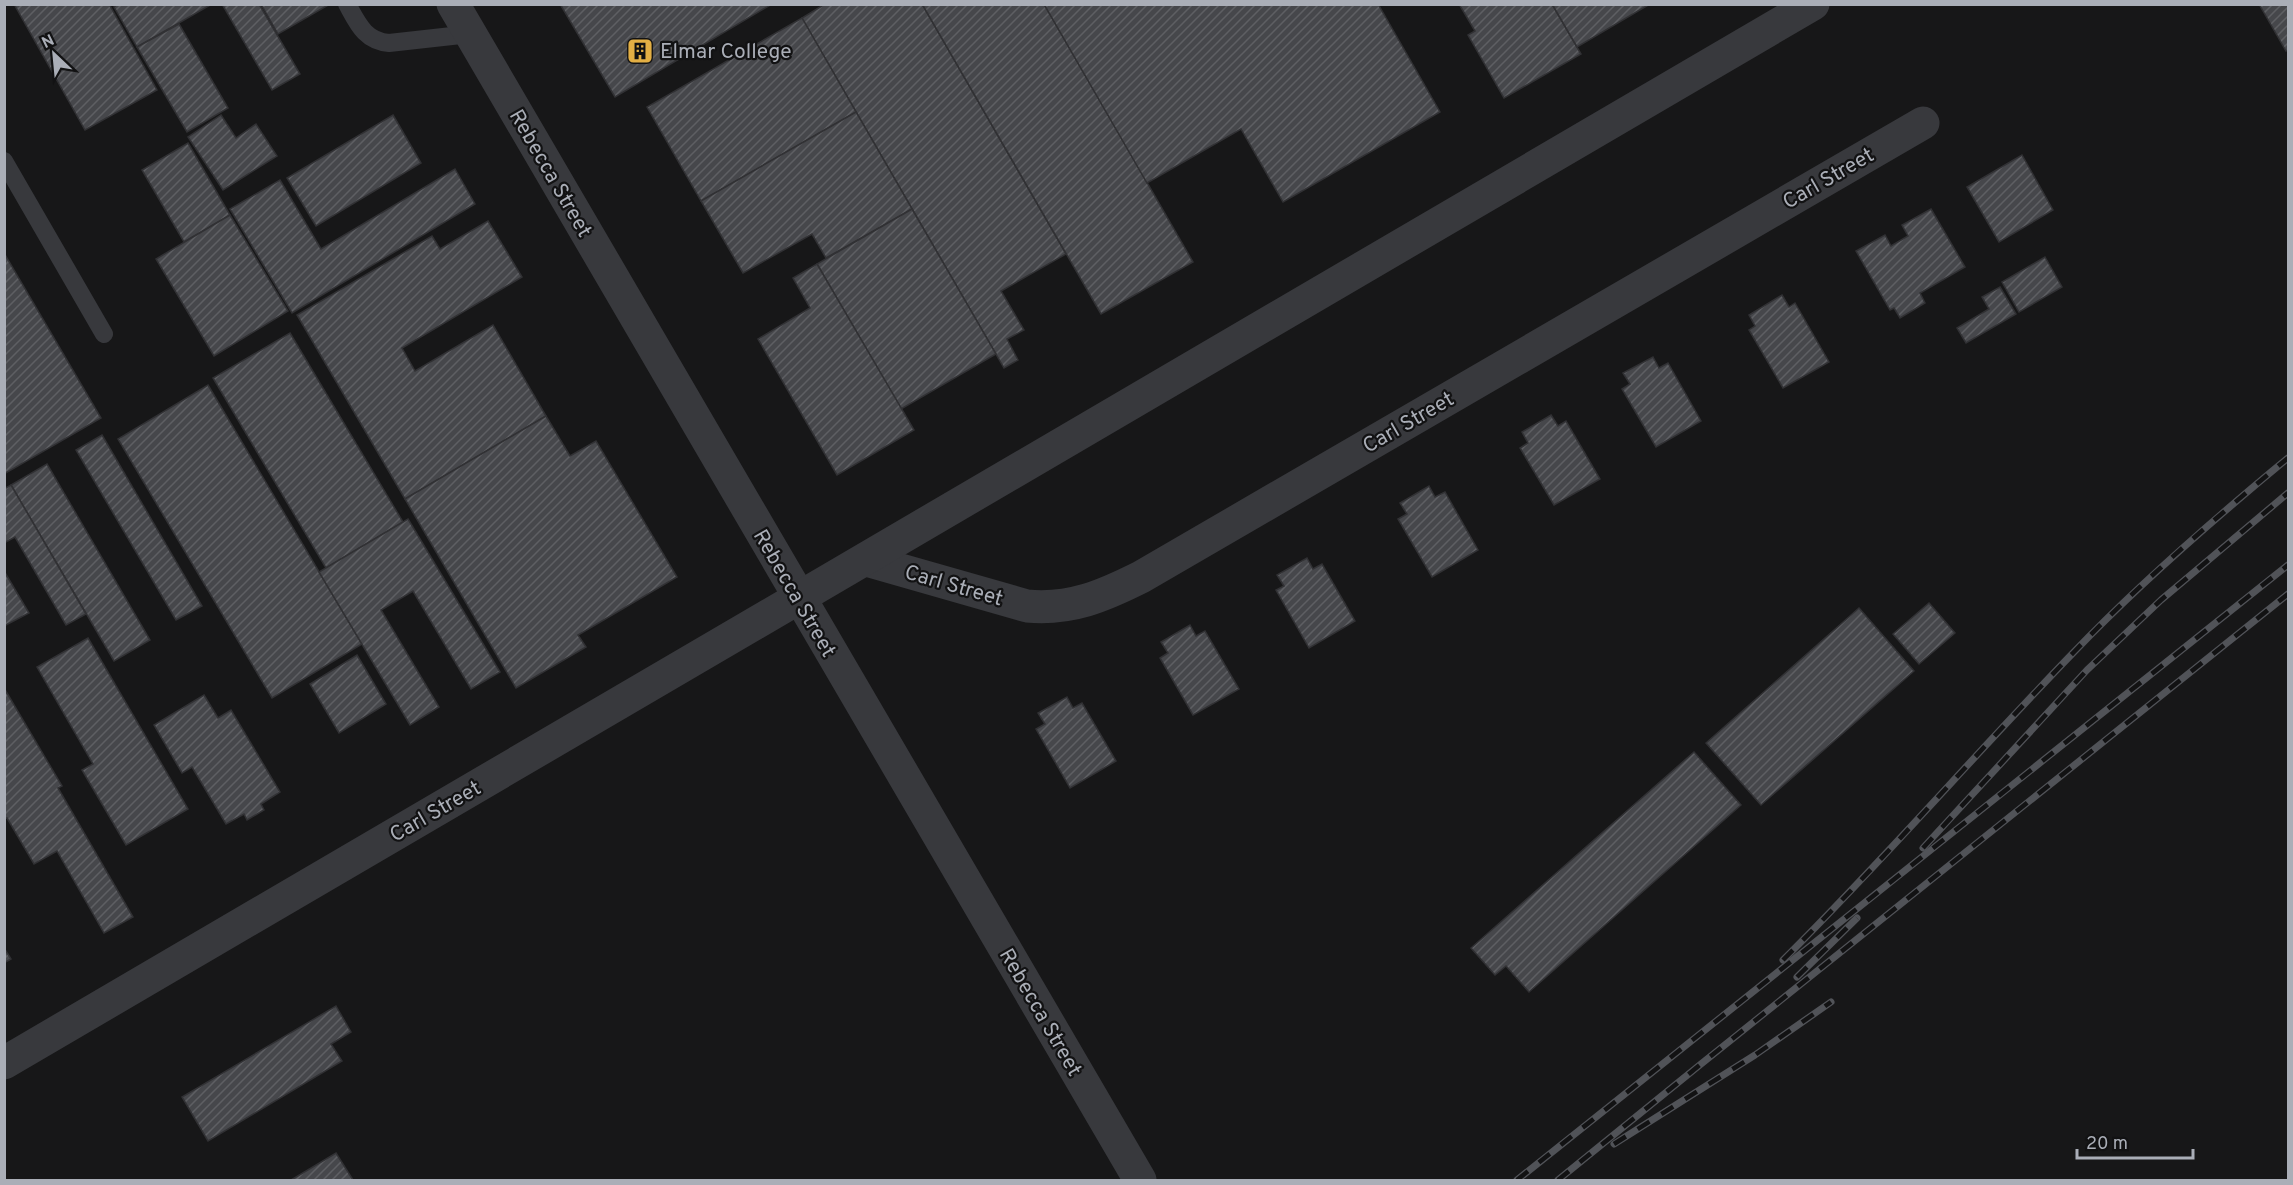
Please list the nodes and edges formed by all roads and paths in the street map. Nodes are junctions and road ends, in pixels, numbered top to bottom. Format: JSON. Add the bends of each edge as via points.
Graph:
{"nodes":[{"id":1,"x":347,"y":4,"type":"edge"},
{"id":2,"x":453,"y":4,"type":"edge"},
{"id":3,"x":1813,"y":4,"type":"edge"},
{"id":4,"x":470,"y":34,"type":"junction"},
{"id":5,"x":1923,"y":123,"type":"dead end"},
{"id":6,"x":4,"y":161,"type":"edge"},
{"id":7,"x":104,"y":334,"type":"dead end"},
{"id":8,"x":866,"y":560,"type":"junction"},
{"id":9,"x":798,"y":598,"type":"junction"},
{"id":10,"x":4,"y":1063,"type":"edge"},
{"id":11,"x":1140,"y":1180,"type":"edge"}],
"edges":[{"from":1,"to":4,"type":"lane","via":[[361,29],[378,42]]},
{"from":2,"to":4,"type":"street","name":"Rebecca Street"},
{"from":3,"to":8,"type":"street","name":"Carl Street"},
{"from":4,"to":9,"type":"street","name":"Rebecca Street"},
{"from":5,"to":8,"type":"street","name":"Carl Street","via":[[1115,590],[1066,606],[1027,606]]},
{"from":6,"to":7,"type":"lane"},
{"from":8,"to":9,"type":"street","name":"Carl Street"},
{"from":9,"to":10,"type":"street","name":"Carl Street"},
{"from":9,"to":11,"type":"street","name":"Rebecca Street"}]}
